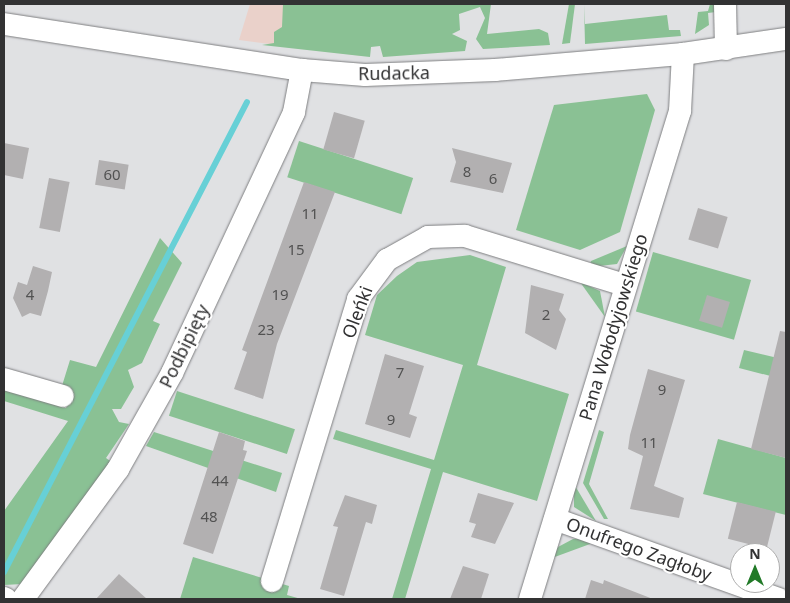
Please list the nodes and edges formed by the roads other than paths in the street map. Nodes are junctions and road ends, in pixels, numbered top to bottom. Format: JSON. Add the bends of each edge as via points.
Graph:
{"nodes":[{"id":1,"x":725,"y":4,"type":"edge"},
{"id":2,"x":4,"y":24,"type":"edge"},
{"id":3,"x":786,"y":39,"type":"edge"},
{"id":4,"x":726,"y":49,"type":"junction"},
{"id":5,"x":683,"y":54,"type":"junction"},
{"id":6,"x":302,"y":70,"type":"junction"},
{"id":7,"x":624,"y":285,"type":"junction"},
{"id":8,"x":4,"y":379,"type":"edge"},
{"id":9,"x":63,"y":396,"type":"dead end"},
{"id":10,"x":555,"y":519,"type":"junction"},
{"id":11,"x":272,"y":581,"type":"dead end"},
{"id":12,"x":23,"y":599,"type":"edge"},
{"id":13,"x":530,"y":599,"type":"edge"},
{"id":14,"x":779,"y":599,"type":"edge"}],
"edges":[{"from":1,"to":4,"type":"street"},
{"from":2,"to":6,"type":"street","name":"Rudacka"},
{"from":3,"to":4,"type":"street","name":"Rudacka"},
{"from":4,"to":5,"type":"street","name":"Rudacka"},
{"from":5,"to":6,"type":"street","name":"Rudacka","via":[[495,70],[365,75]]},
{"from":5,"to":7,"type":"street","name":"Pana Wołodyjowskiego","via":[[681,108]]},
{"from":6,"to":12,"type":"street","name":"Podbipięty","via":[[294,112],[172,373],[118,469]]},
{"from":7,"to":10,"type":"street","name":"Pana Wołodyjowskiego"},
{"from":7,"to":11,"type":"street","name":"Oleńki","via":[[465,236],[428,237],[391,257],[371,277],[358,299]]},
{"from":8,"to":9,"type":"street"},
{"from":10,"to":13,"type":"street","name":"Pana Wołodyjowskiego"},
{"from":10,"to":14,"type":"street","name":"Onufrego Zagłoby"}]}
